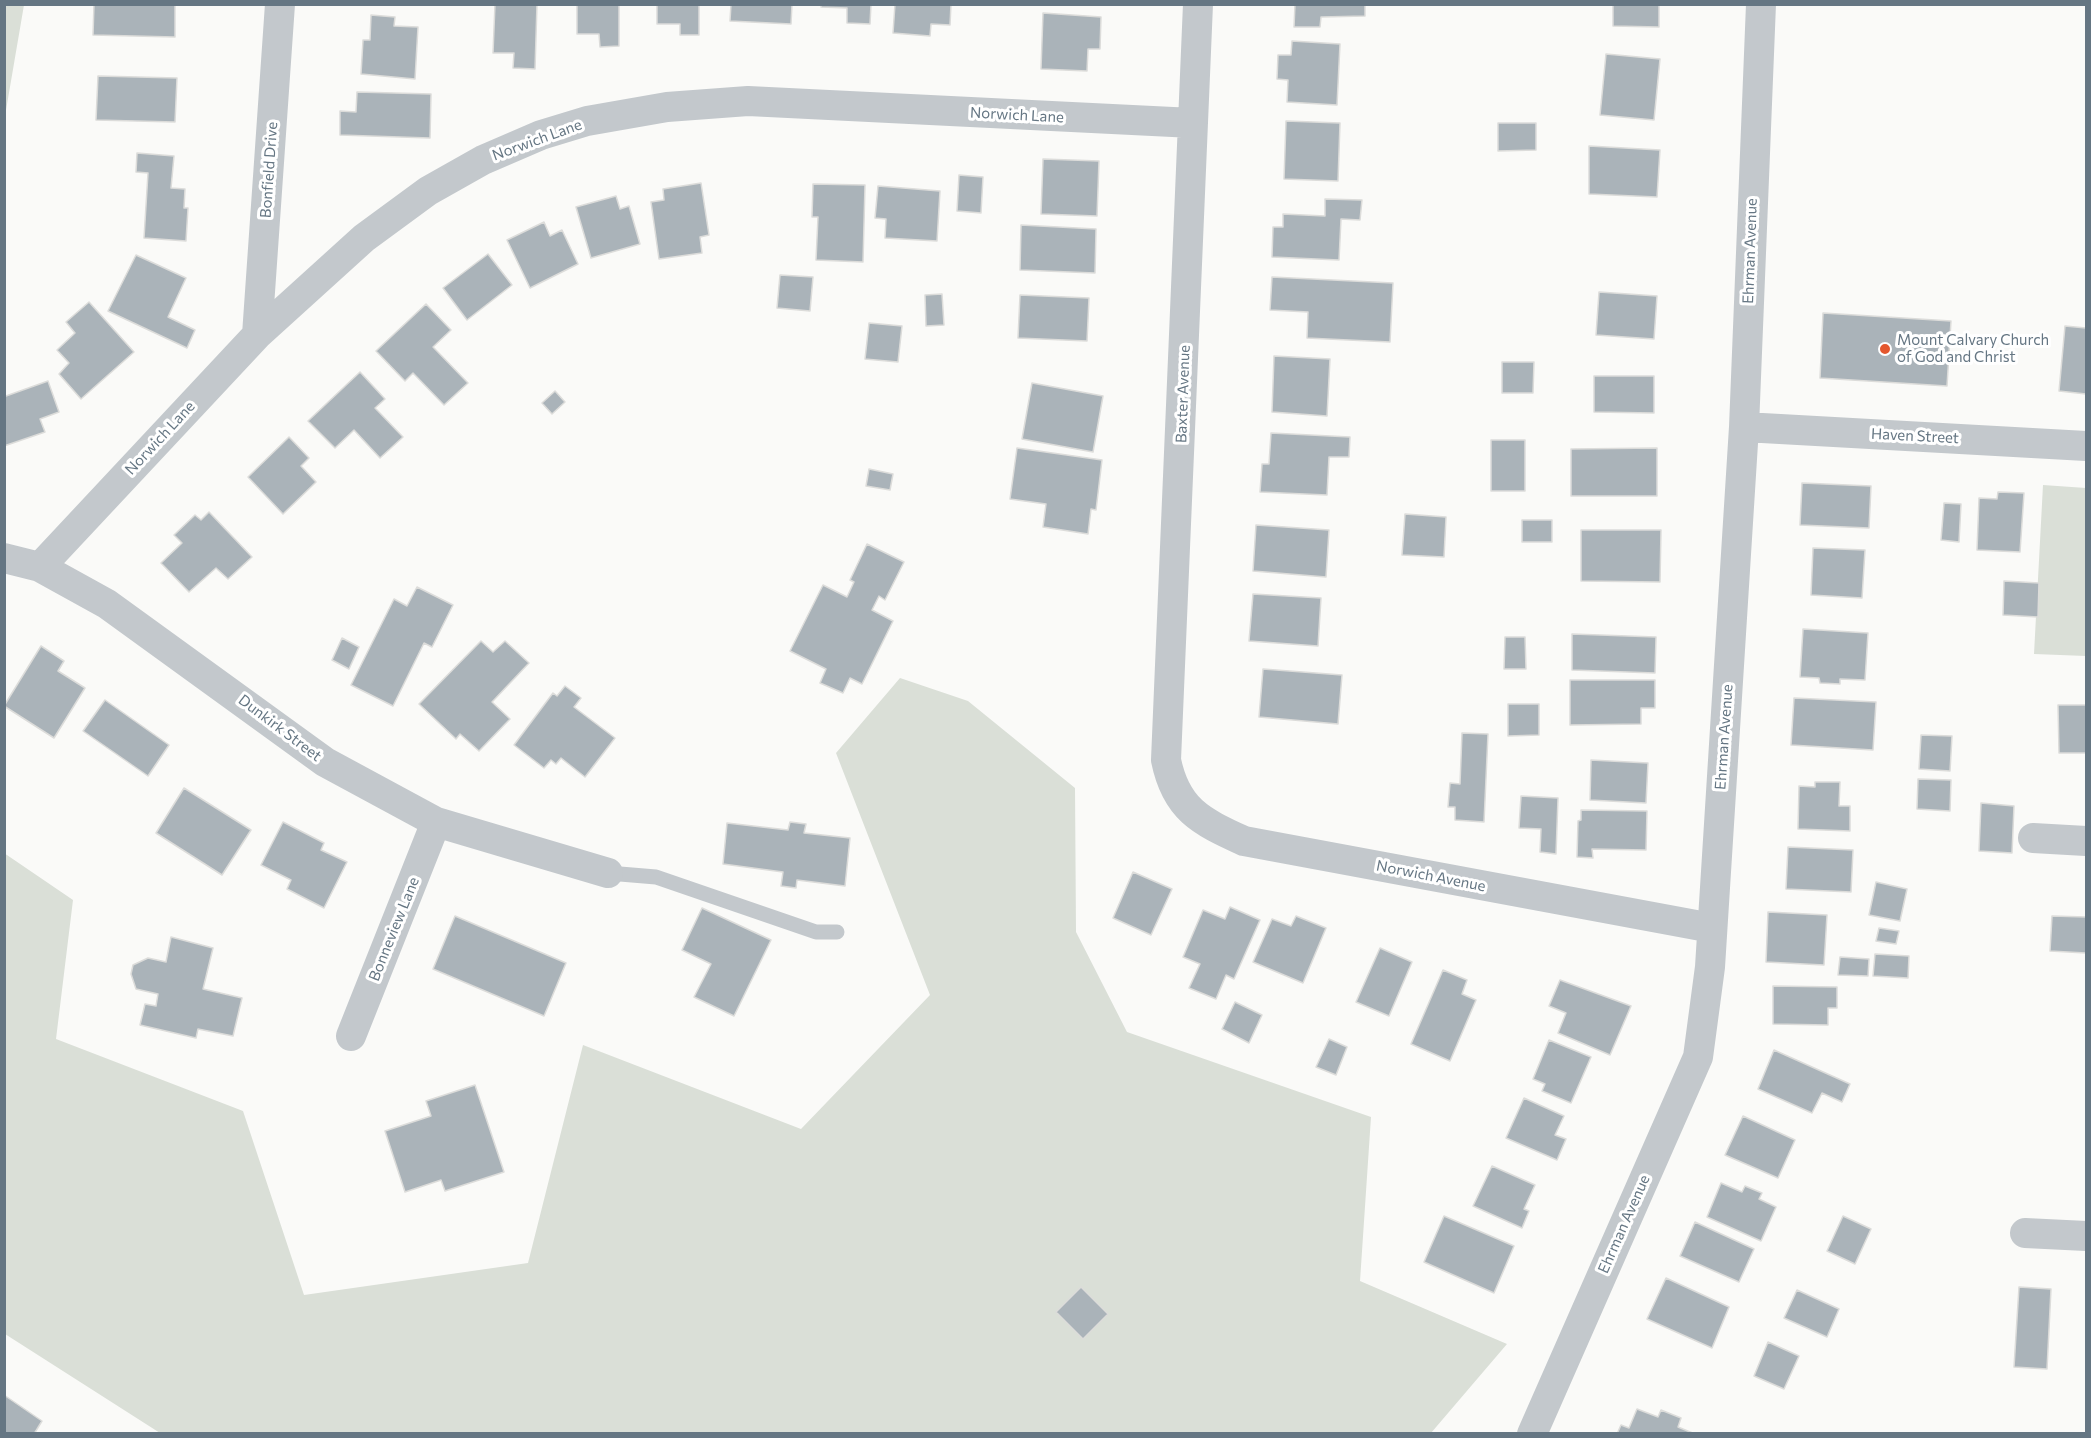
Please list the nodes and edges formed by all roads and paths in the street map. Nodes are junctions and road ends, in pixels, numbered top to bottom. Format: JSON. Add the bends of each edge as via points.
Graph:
{"nodes":[{"id":1,"x":280,"y":4,"type":"edge"},
{"id":2,"x":1198,"y":4,"type":"edge"},
{"id":3,"x":1761,"y":4,"type":"edge"},
{"id":4,"x":1192,"y":123,"type":"junction"},
{"id":5,"x":257,"y":334,"type":"junction"},
{"id":6,"x":1744,"y":427,"type":"junction"},
{"id":7,"x":2086,"y":446,"type":"edge"},
{"id":8,"x":4,"y":558,"type":"edge"},
{"id":9,"x":40,"y":567,"type":"junction"},
{"id":10,"x":1171,"y":784,"type":"joint"},
{"id":11,"x":436,"y":822,"type":"junction"},
{"id":12,"x":2033,"y":838,"type":"dead end"},
{"id":13,"x":2086,"y":842,"type":"edge"},
{"id":14,"x":608,"y":873,"type":"joint"},
{"id":15,"x":1712,"y":928,"type":"junction"},
{"id":16,"x":837,"y":932,"type":"dead end"},
{"id":17,"x":351,"y":1036,"type":"dead end"},
{"id":18,"x":2025,"y":1233,"type":"dead end"},
{"id":19,"x":2086,"y":1236,"type":"edge"},
{"id":20,"x":1532,"y":1434,"type":"edge"}],
"edges":[{"from":1,"to":5,"type":"street","name":"Bonfield Drive"},
{"from":2,"to":4,"type":"street","name":"Baxter Avenue"},
{"from":3,"to":6,"type":"street","name":"Ehrman Avenue"},
{"from":4,"to":5,"type":"street","name":"Norwich Lane","via":[[748,102],[667,106],[587,121],[541,135],[483,160],[428,191],[364,238]]},
{"from":4,"to":10,"type":"street","name":"Baxter Avenue","via":[[1166,760]]},
{"from":5,"to":9,"type":"street","name":"Norwich Lane"},
{"from":6,"to":7,"type":"street","name":"Haven Street"},
{"from":6,"to":15,"type":"street","name":"Ehrman Avenue"},
{"from":8,"to":9,"type":"street","name":"Dunkirk Street"},
{"from":9,"to":11,"type":"street","name":"Dunkirk Street","via":[[107,604],[326,762]]},
{"from":10,"to":15,"type":"street","name":"Norwich Avenue","via":[[1183,803],[1211,826],[1244,841]]},
{"from":11,"to":14,"type":"street","name":"Dunkirk Street"},
{"from":11,"to":17,"type":"street","name":"Bonneview Lane"},
{"from":12,"to":13,"type":"street"},
{"from":14,"to":16,"type":"lane","via":[[656,878],[816,932]]},
{"from":15,"to":20,"type":"street","name":"Ehrman Avenue","via":[[1698,1057]]},
{"from":18,"to":19,"type":"street"}]}
